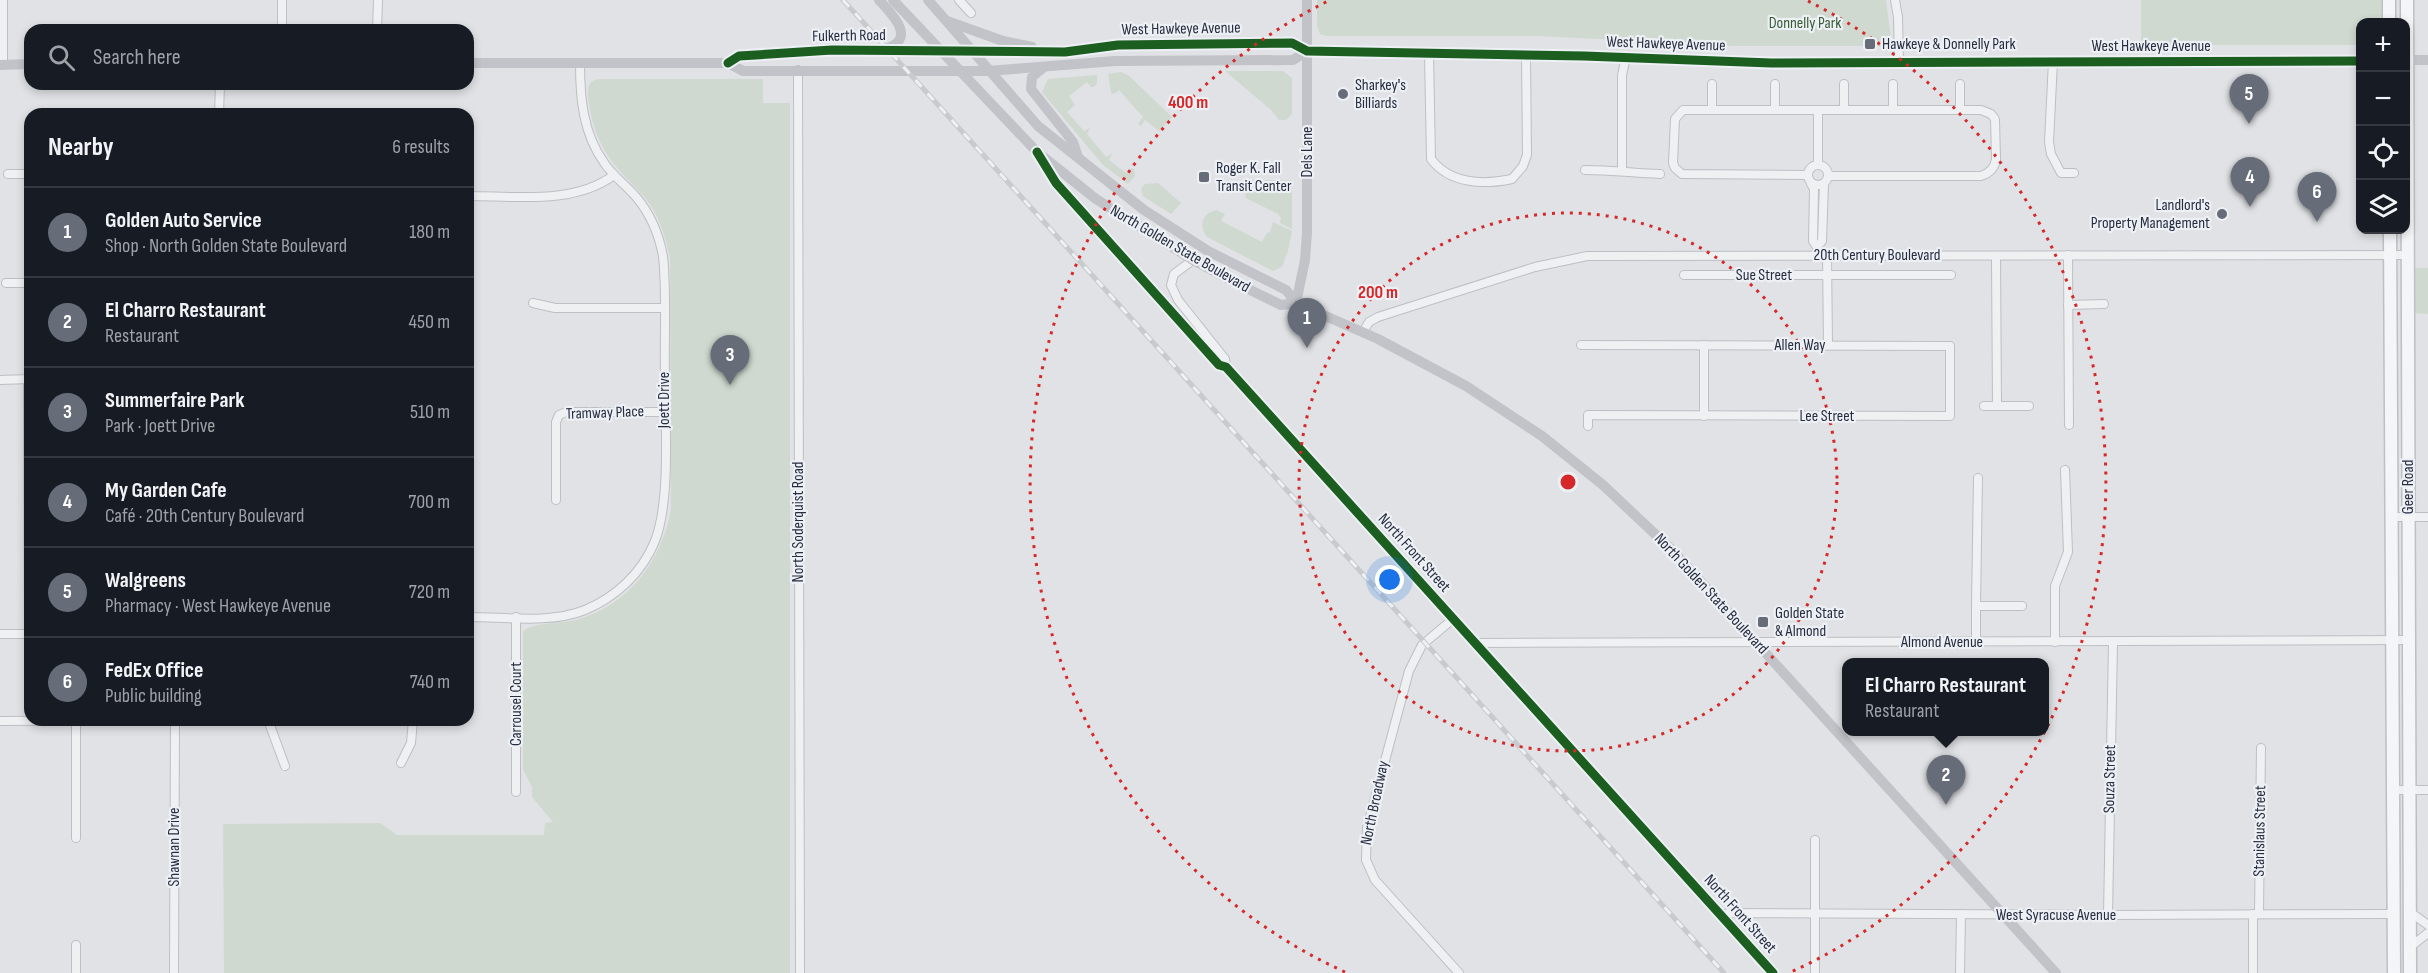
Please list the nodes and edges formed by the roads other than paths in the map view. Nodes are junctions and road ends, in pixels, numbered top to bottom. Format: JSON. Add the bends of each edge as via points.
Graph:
{"nodes":[{"id":1,"x":3,"y":0,"type":"edge"},
{"id":2,"x":282,"y":0,"type":"edge"},
{"id":3,"x":378,"y":0,"type":"edge"},
{"id":4,"x":879,"y":0,"type":"edge"},
{"id":5,"x":893,"y":0,"type":"edge"},
{"id":6,"x":928,"y":0,"type":"edge"},
{"id":7,"x":959,"y":0,"type":"edge"},
{"id":8,"x":1307,"y":0,"type":"edge"},
{"id":9,"x":1894,"y":0,"type":"edge"},
{"id":10,"x":2389,"y":0,"type":"edge"},
{"id":11,"x":2407,"y":0,"type":"edge"},
{"id":12,"x":971,"y":13,"type":"dead end"},
{"id":13,"x":2389,"y":18,"type":"edge"},
{"id":14,"x":2407,"y":18,"type":"edge"},
{"id":15,"x":946,"y":21,"type":"junction"},
{"id":16,"x":282,"y":24,"type":"edge"},
{"id":17,"x":377,"y":24,"type":"edge"},
{"id":18,"x":877,"y":50,"type":"junction"},
{"id":19,"x":940,"y":51,"type":"junction"},
{"id":20,"x":1307,"y":51,"type":"junction"},
{"id":21,"x":972,"y":52,"type":"junction"},
{"id":22,"x":1065,"y":52,"type":"junction"},
{"id":23,"x":1429,"y":54,"type":"junction"},
{"id":24,"x":1526,"y":55,"type":"junction"},
{"id":25,"x":1626,"y":57,"type":"junction"},
{"id":26,"x":2410,"y":60,"type":"edge"},
{"id":27,"x":2428,"y":60,"type":"edge"},
{"id":28,"x":2053,"y":61,"type":"junction"},
{"id":29,"x":2356,"y":61,"type":"edge"},
{"id":30,"x":1899,"y":62,"type":"junction"},
{"id":31,"x":474,"y":63,"type":"edge"},
{"id":32,"x":580,"y":63,"type":"junction"},
{"id":33,"x":728,"y":63,"type":"junction"},
{"id":34,"x":1,"y":64,"type":"edge"},
{"id":35,"x":24,"y":64,"type":"edge"},
{"id":36,"x":1043,"y":68,"type":"junction"},
{"id":37,"x":798,"y":70,"type":"junction"},
{"id":38,"x":958,"y":71,"type":"junction"},
{"id":39,"x":988,"y":71,"type":"junction"},
{"id":40,"x":2406,"y":72,"type":"edge"},
{"id":41,"x":1712,"y":84,"type":"dead end"},
{"id":42,"x":1775,"y":84,"type":"dead end"},
{"id":43,"x":1844,"y":84,"type":"dead end"},
{"id":44,"x":1893,"y":84,"type":"dead end"},
{"id":45,"x":1960,"y":84,"type":"dead end"},
{"id":46,"x":220,"y":90,"type":"edge"},
{"id":47,"x":219,"y":108,"type":"edge"},
{"id":48,"x":1712,"y":110,"type":"junction"},
{"id":49,"x":1775,"y":110,"type":"junction"},
{"id":50,"x":1818,"y":110,"type":"junction"},
{"id":51,"x":1844,"y":110,"type":"junction"},
{"id":52,"x":1893,"y":110,"type":"junction"},
{"id":53,"x":1960,"y":110,"type":"junction"},
{"id":54,"x":1037,"y":152,"type":"junction"},
{"id":55,"x":1078,"y":158,"type":"junction"},
{"id":56,"x":1818,"y":165,"type":"junction"},
{"id":57,"x":1585,"y":170,"type":"dead end"},
{"id":58,"x":1622,"y":170,"type":"junction"},
{"id":59,"x":2074,"y":173,"type":"dead end"},
{"id":60,"x":8,"y":174,"type":"dead end"},
{"id":61,"x":24,"y":174,"type":"edge"},
{"id":62,"x":1660,"y":174,"type":"dead end"},
{"id":63,"x":614,"y":175,"type":"junction"},
{"id":64,"x":1807,"y":175,"type":"junction"},
{"id":65,"x":1828,"y":176,"type":"junction"},
{"id":66,"x":1811,"y":184,"type":"junction"},
{"id":67,"x":1824,"y":184,"type":"junction"},
{"id":68,"x":474,"y":196,"type":"edge"},
{"id":69,"x":2390,"y":234,"type":"edge"},
{"id":70,"x":1817,"y":251,"type":"junction"},
{"id":71,"x":1827,"y":255,"type":"junction"},
{"id":72,"x":2068,"y":255,"type":"junction"},
{"id":73,"x":2390,"y":255,"type":"junction"},
{"id":74,"x":2408,"y":255,"type":"junction"},
{"id":75,"x":1996,"y":256,"type":"junction"},
{"id":76,"x":1193,"y":261,"type":"junction"},
{"id":77,"x":1684,"y":275,"type":"dead end"},
{"id":78,"x":1827,"y":275,"type":"junction"},
{"id":79,"x":1951,"y":275,"type":"dead end"},
{"id":80,"x":6,"y":283,"type":"dead end"},
{"id":81,"x":24,"y":283,"type":"edge"},
{"id":82,"x":533,"y":303,"type":"dead end"},
{"id":83,"x":1296,"y":303,"type":"junction"},
{"id":84,"x":2104,"y":304,"type":"dead end"},
{"id":85,"x":2068,"y":305,"type":"junction"},
{"id":86,"x":664,"y":308,"type":"junction"},
{"id":87,"x":1363,"y":332,"type":"junction"},
{"id":88,"x":1581,"y":345,"type":"dead end"},
{"id":89,"x":1704,"y":345,"type":"junction"},
{"id":90,"x":1828,"y":345,"type":"junction"},
{"id":91,"x":1226,"y":367,"type":"junction"},
{"id":92,"x":2391,"y":369,"type":"junction"},
{"id":93,"x":0,"y":380,"type":"edge"},
{"id":94,"x":24,"y":380,"type":"edge"},
{"id":95,"x":1984,"y":406,"type":"dead end"},
{"id":96,"x":1997,"y":406,"type":"junction"},
{"id":97,"x":2029,"y":406,"type":"dead end"},
{"id":98,"x":665,"y":412,"type":"junction"},
{"id":99,"x":1704,"y":416,"type":"junction"},
{"id":100,"x":1950,"y":416,"type":"joint"},
{"id":101,"x":2409,"y":421,"type":"junction"},
{"id":102,"x":2069,"y":425,"type":"dead end"},
{"id":103,"x":1588,"y":426,"type":"dead end"},
{"id":104,"x":2065,"y":470,"type":"dead end"},
{"id":105,"x":1978,"y":478,"type":"dead end"},
{"id":106,"x":556,"y":500,"type":"dead end"},
{"id":107,"x":2391,"y":517,"type":"junction"},
{"id":108,"x":2408,"y":517,"type":"junction"},
{"id":109,"x":2428,"y":517,"type":"edge"},
{"id":110,"x":1976,"y":606,"type":"junction"},
{"id":111,"x":2022,"y":606,"type":"dead end"},
{"id":112,"x":474,"y":617,"type":"edge"},
{"id":113,"x":516,"y":617,"type":"junction"},
{"id":114,"x":1453,"y":619,"type":"junction"},
{"id":115,"x":0,"y":634,"type":"edge"},
{"id":116,"x":24,"y":634,"type":"edge"},
{"id":117,"x":2392,"y":640,"type":"junction"},
{"id":118,"x":2409,"y":640,"type":"junction"},
{"id":119,"x":1976,"y":641,"type":"junction"},
{"id":120,"x":2055,"y":642,"type":"junction"},
{"id":121,"x":2113,"y":642,"type":"junction"},
{"id":122,"x":1475,"y":643,"type":"junction"},
{"id":123,"x":1758,"y":643,"type":"junction"},
{"id":124,"x":0,"y":721,"type":"edge"},
{"id":125,"x":24,"y":721,"type":"edge"},
{"id":126,"x":76,"y":726,"type":"edge"},
{"id":127,"x":175,"y":726,"type":"edge"},
{"id":128,"x":270,"y":726,"type":"edge"},
{"id":129,"x":412,"y":726,"type":"edge"},
{"id":130,"x":1842,"y":736,"type":"edge"},
{"id":131,"x":1842,"y":736,"type":"edge"},
{"id":132,"x":2261,"y":748,"type":"dead end"},
{"id":133,"x":401,"y":763,"type":"dead end"},
{"id":134,"x":285,"y":766,"type":"dead end"},
{"id":135,"x":2392,"y":790,"type":"junction"},
{"id":136,"x":2410,"y":790,"type":"junction"},
{"id":137,"x":2428,"y":790,"type":"edge"},
{"id":138,"x":516,"y":792,"type":"dead end"},
{"id":139,"x":76,"y":838,"type":"dead end"},
{"id":140,"x":1815,"y":840,"type":"dead end"},
{"id":141,"x":2409,"y":910,"type":"junction"},
{"id":142,"x":1815,"y":913,"type":"junction"},
{"id":143,"x":1961,"y":914,"type":"junction"},
{"id":144,"x":2003,"y":914,"type":"junction"},
{"id":145,"x":2256,"y":914,"type":"junction"},
{"id":146,"x":2392,"y":914,"type":"junction"},
{"id":147,"x":1720,"y":915,"type":"junction"},
{"id":148,"x":2108,"y":915,"type":"junction"},
{"id":149,"x":2428,"y":925,"type":"edge"},
{"id":150,"x":2428,"y":933,"type":"edge"},
{"id":151,"x":76,"y":945,"type":"dead end"},
{"id":152,"x":2409,"y":948,"type":"junction"},
{"id":153,"x":76,"y":973,"type":"edge"},
{"id":154,"x":174,"y":973,"type":"edge"},
{"id":155,"x":800,"y":973,"type":"edge"},
{"id":156,"x":1459,"y":973,"type":"edge"},
{"id":157,"x":1773,"y":973,"type":"edge"},
{"id":158,"x":1815,"y":973,"type":"edge"},
{"id":159,"x":1960,"y":973,"type":"edge"},
{"id":160,"x":2056,"y":973,"type":"edge"},
{"id":161,"x":2253,"y":973,"type":"edge"},
{"id":162,"x":2394,"y":973,"type":"edge"},
{"id":163,"x":2409,"y":973,"type":"edge"}],
"edges":[{"from":1,"to":34,"type":"street"},
{"from":2,"to":16,"type":"street"},
{"from":3,"to":17,"type":"street"},
{"from":4,"to":18,"type":"street","via":[[897,21],[901,36],[893,46]]},
{"from":5,"to":19,"type":"street","name":"North Golden State Boulevard"},
{"from":6,"to":15,"type":"street","name":"North Golden State Boulevard"},
{"from":7,"to":12,"type":"street"},
{"from":8,"to":20,"type":"street","name":"Dels Lane"},
{"from":9,"to":30,"type":"street"},
{"from":10,"to":13,"type":"main road"},
{"from":11,"to":14,"type":"main road","name":"Geer Road"},
{"from":15,"to":21,"type":"street","name":"North Golden State Boulevard"},
{"from":15,"to":22,"type":"street","via":[[1003,40]]},
{"from":18,"to":19,"type":"street","name":"Fulkerth Road"},
{"from":18,"to":33,"type":"street","name":"Fulkerth Road","via":[[739,56]]},
{"from":19,"to":21,"type":"street","name":"Fulkerth Road"},
{"from":19,"to":38,"type":"street","name":"North Golden State Boulevard"},
{"from":20,"to":22,"type":"street","name":"West Hawkeye Avenue","via":[[1292,43],[1118,45]]},
{"from":20,"to":23,"type":"street","name":"West Hawkeye Avenue"},
{"from":20,"to":36,"type":"street","name":"West Hawkeye Avenue","via":[[1293,60],[1121,61]]},
{"from":20,"to":83,"type":"street","name":"Dels Lane","via":[[1307,233]]},
{"from":21,"to":22,"type":"street","name":"West Hawkeye Avenue"},
{"from":21,"to":39,"type":"street","name":"North Golden State Boulevard"},
{"from":23,"to":24,"type":"street","name":"West Hawkeye Avenue"},
{"from":23,"to":24,"type":"street","via":[[1431,159],[1439,170],[1454,178],[1477,182],[1512,179],[1523,166],[1527,155]]},
{"from":24,"to":25,"type":"street","name":"West Hawkeye Avenue"},
{"from":25,"to":30,"type":"street","name":"West Hawkeye Avenue","via":[[1771,63]]},
{"from":25,"to":58,"type":"street","via":[[1622,75]]},
{"from":26,"to":27,"type":"street"},
{"from":28,"to":29,"type":"street","name":"West Hawkeye Avenue"},
{"from":28,"to":30,"type":"street","name":"West Hawkeye Avenue"},
{"from":28,"to":59,"type":"street","via":[[2051,154],[2061,173]]},
{"from":31,"to":32,"type":"street","name":"Fulkerth Road"},
{"from":32,"to":33,"type":"street","name":"Fulkerth Road"},
{"from":32,"to":63,"type":"street","name":"Joett Drive","via":[[586,127]]},
{"from":33,"to":37,"type":"street","name":"Fulkerth Road","via":[[743,71]]},
{"from":34,"to":35,"type":"street"},
{"from":36,"to":39,"type":"street","name":"West Hawkeye Avenue"},
{"from":36,"to":55,"type":"street","via":[[1032,76],[1031,89],[1073,142]]},
{"from":37,"to":38,"type":"street","name":"Fulkerth Road"},
{"from":37,"to":155,"type":"street","name":"North Soderquist Road"},
{"from":38,"to":39,"type":"street","name":"West Hawkeye Avenue"},
{"from":38,"to":54,"type":"street","name":"North Golden State Boulevard"},
{"from":39,"to":55,"type":"street","name":"North Golden State Boulevard","via":[[1038,126]]},
{"from":40,"to":74,"type":"main road","name":"Geer Road"},
{"from":41,"to":48,"type":"street"},
{"from":42,"to":49,"type":"street"},
{"from":43,"to":51,"type":"street"},
{"from":44,"to":52,"type":"street"},
{"from":45,"to":53,"type":"street"},
{"from":46,"to":47,"type":"street"},
{"from":48,"to":49,"type":"street"},
{"from":48,"to":64,"type":"street","via":[[1683,110],[1675,119],[1673,163],[1678,172]]},
{"from":49,"to":50,"type":"street"},
{"from":50,"to":51,"type":"street"},
{"from":50,"to":56,"type":"street"},
{"from":51,"to":52,"type":"street"},
{"from":52,"to":53,"type":"street"},
{"from":53,"to":65,"type":"street","via":[[1982,110],[1995,119],[1996,159],[1987,174]]},
{"from":54,"to":76,"type":"street","name":"North Golden State Boulevard","via":[[1122,217]]},
{"from":54,"to":91,"type":"street","name":"North Front Street","via":[[1064,192],[1219,365]]},
{"from":55,"to":83,"type":"street","name":"North Golden State Boulevard","via":[[1161,222],[1222,259],[1286,290]]},
{"from":56,"to":64,"type":"street","via":[[1809,169]]},
{"from":56,"to":65,"type":"street","via":[[1824,167]]},
{"from":57,"to":58,"type":"street"},
{"from":58,"to":62,"type":"street"},
{"from":60,"to":61,"type":"street"},
{"from":63,"to":68,"type":"street","via":[[596,187],[570,194]]},
{"from":63,"to":86,"type":"street","name":"Joett Drive","via":[[641,204],[655,228],[663,263]]},
{"from":64,"to":66,"type":"street"},
{"from":65,"to":67,"type":"street"},
{"from":66,"to":67,"type":"street"},
{"from":66,"to":70,"type":"street"},
{"from":67,"to":70,"type":"street","via":[[1822,241]]},
{"from":69,"to":73,"type":"main road","name":"Geer Road"},
{"from":70,"to":71,"type":"street","name":"20th Century Boulevard"},
{"from":70,"to":87,"type":"street","name":"20th Century Boulevard","via":[[1576,258],[1535,267],[1378,317]]},
{"from":71,"to":75,"type":"street","name":"20th Century Boulevard"},
{"from":71,"to":78,"type":"street"},
{"from":72,"to":73,"type":"street","name":"20th Century Boulevard"},
{"from":72,"to":75,"type":"street","name":"20th Century Boulevard"},
{"from":72,"to":85,"type":"street"},
{"from":73,"to":74,"type":"street","name":"20th Century Boulevard"},
{"from":73,"to":92,"type":"main road","name":"Geer Road"},
{"from":74,"to":101,"type":"main road","name":"Geer Road"},
{"from":75,"to":96,"type":"street"},
{"from":76,"to":83,"type":"street","name":"North Golden State Boulevard","via":[[1281,305]]},
{"from":76,"to":91,"type":"street","name":"North Front Street","via":[[1174,274],[1172,288],[1225,359]]},
{"from":77,"to":78,"type":"street","name":"Sue Street"},
{"from":78,"to":79,"type":"street","name":"Sue Street"},
{"from":78,"to":90,"type":"street"},
{"from":80,"to":81,"type":"street"},
{"from":82,"to":86,"type":"street","via":[[555,308]]},
{"from":83,"to":87,"type":"street","name":"North Golden State Boulevard"},
{"from":84,"to":85,"type":"street"},
{"from":85,"to":102,"type":"street"},
{"from":86,"to":98,"type":"street","name":"Joett Drive"},
{"from":87,"to":123,"type":"street","name":"North Golden State Boulevard","via":[[1466,386],[1562,452],[1640,519]]},
{"from":88,"to":89,"type":"street","name":"Allen Way"},
{"from":89,"to":90,"type":"street","name":"Allen Way"},
{"from":89,"to":99,"type":"street"},
{"from":90,"to":100,"type":"street","name":"Allen Way","via":[[1950,346]]},
{"from":91,"to":114,"type":"street","name":"North Front Street"},
{"from":92,"to":101,"type":"main road","via":[[2398,383],[2400,416]]},
{"from":92,"to":107,"type":"main road","name":"Geer Road"},
{"from":93,"to":94,"type":"street"},
{"from":95,"to":96,"type":"street"},
{"from":96,"to":97,"type":"street"},
{"from":98,"to":106,"type":"street","name":"Tramway Place","via":[[559,415]]},
{"from":98,"to":113,"type":"street","name":"Joett Drive","via":[[663,511],[643,564],[621,588],[586,609],[561,616]]},
{"from":99,"to":100,"type":"street","name":"Lee Street"},
{"from":99,"to":103,"type":"street","name":"Lee Street","via":[[1588,415]]},
{"from":101,"to":108,"type":"main road","name":"Geer Road"},
{"from":104,"to":120,"type":"street","via":[[2068,552],[2055,586]]},
{"from":105,"to":110,"type":"street"},
{"from":107,"to":108,"type":"street"},
{"from":107,"to":117,"type":"main road","name":"Geer Road"},
{"from":108,"to":109,"type":"street"},
{"from":108,"to":118,"type":"main road","name":"Geer Road"},
{"from":110,"to":111,"type":"street"},
{"from":110,"to":119,"type":"street"},
{"from":112,"to":113,"type":"street","name":"Joett Drive"},
{"from":113,"to":138,"type":"street","name":"Carrousel Court"},
{"from":114,"to":122,"type":"street","name":"North Front Street"},
{"from":114,"to":156,"type":"street","name":"North Broadway","via":[[1422,645],[1411,666],[1367,828],[1365,855],[1375,880]]},
{"from":115,"to":116,"type":"street"},
{"from":117,"to":118,"type":"street","name":"Almond Avenue"},
{"from":117,"to":121,"type":"street","name":"Almond Avenue"},
{"from":117,"to":135,"type":"main road","name":"Geer Road"},
{"from":118,"to":136,"type":"main road","name":"Geer Road"},
{"from":119,"to":120,"type":"street","name":"Almond Avenue"},
{"from":119,"to":123,"type":"street","name":"Almond Avenue"},
{"from":120,"to":121,"type":"street","name":"Almond Avenue"},
{"from":121,"to":148,"type":"street","name":"Souza Street"},
{"from":122,"to":123,"type":"street","name":"Almond Avenue"},
{"from":122,"to":147,"type":"street","name":"North Front Street"},
{"from":123,"to":130,"type":"street","name":"North Golden State Boulevard"},
{"from":124,"to":125,"type":"street"},
{"from":126,"to":139,"type":"street"},
{"from":127,"to":154,"type":"street","name":"Shawnan Drive"},
{"from":128,"to":134,"type":"street"},
{"from":129,"to":133,"type":"street","via":[[411,743]]},
{"from":131,"to":144,"type":"street","name":"North Golden State Boulevard"},
{"from":132,"to":145,"type":"street","name":"Stanislaus Street"},
{"from":135,"to":136,"type":"street"},
{"from":135,"to":146,"type":"main road","name":"Geer Road"},
{"from":136,"to":137,"type":"street"},
{"from":136,"to":141,"type":"main road","name":"Geer Road"},
{"from":140,"to":142,"type":"street"},
{"from":141,"to":149,"type":"street"},
{"from":141,"to":152,"type":"main road","name":"Geer Road"},
{"from":142,"to":143,"type":"street","name":"West Syracuse Avenue"},
{"from":142,"to":147,"type":"street","name":"West Syracuse Avenue"},
{"from":142,"to":158,"type":"street"},
{"from":143,"to":144,"type":"street","name":"West Syracuse Avenue"},
{"from":143,"to":159,"type":"street"},
{"from":144,"to":148,"type":"street","name":"West Syracuse Avenue"},
{"from":144,"to":160,"type":"street","name":"North Golden State Boulevard"},
{"from":145,"to":146,"type":"street","name":"West Syracuse Avenue"},
{"from":145,"to":148,"type":"street","name":"West Syracuse Avenue"},
{"from":145,"to":161,"type":"street","name":"Stanislaus Street"},
{"from":146,"to":162,"type":"main road","name":"Geer Road"},
{"from":146,"to":163,"type":"main road","via":[[2399,917],[2401,958]]},
{"from":147,"to":157,"type":"street","name":"North Front Street"},
{"from":150,"to":152,"type":"street"},
{"from":151,"to":153,"type":"street"},
{"from":152,"to":163,"type":"main road","name":"Geer Road"}]}
